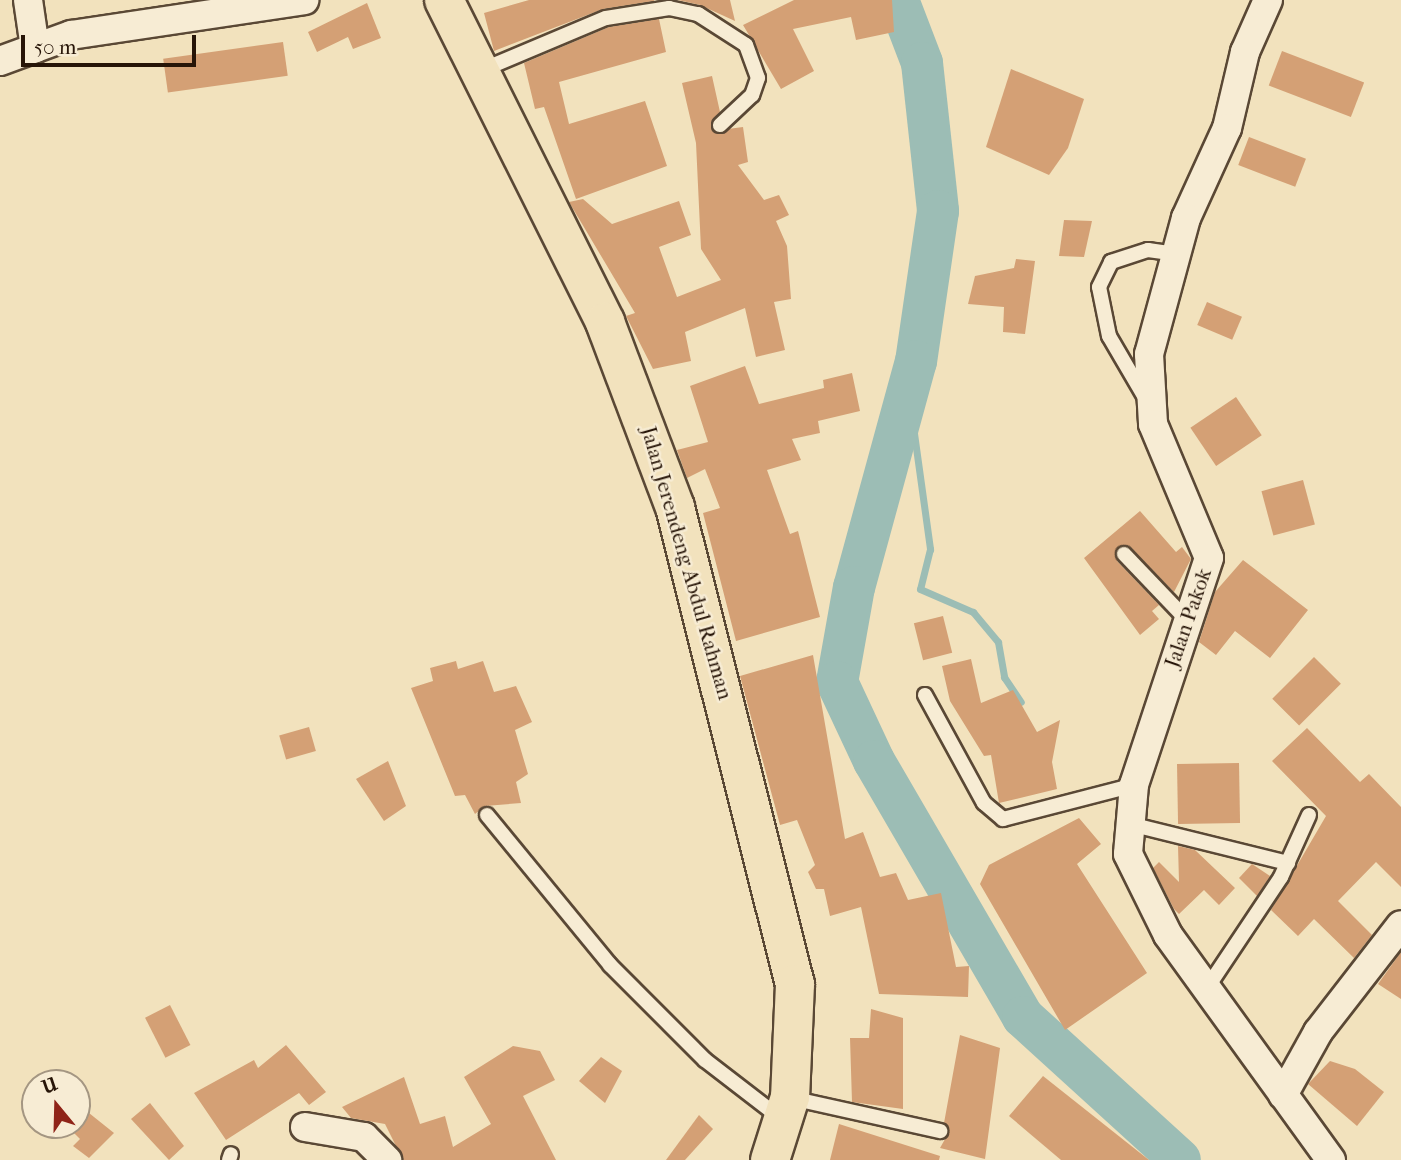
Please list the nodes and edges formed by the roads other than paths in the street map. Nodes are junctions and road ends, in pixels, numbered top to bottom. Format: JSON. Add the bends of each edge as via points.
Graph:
{"nodes":[{"id":1,"x":27,"y":0,"type":"edge"},
{"id":2,"x":304,"y":0,"type":"edge"},
{"id":3,"x":444,"y":0,"type":"edge"},
{"id":4,"x":1268,"y":0,"type":"edge"},
{"id":5,"x":36,"y":48,"type":"junction"},
{"id":6,"x":0,"y":61,"type":"edge"},
{"id":7,"x":478,"y":72,"type":"junction"},
{"id":8,"x":720,"y":125,"type":"dead end"},
{"id":9,"x":1176,"y":254,"type":"junction"},
{"id":10,"x":1148,"y":402,"type":"junction"},
{"id":11,"x":1124,"y":554,"type":"dead end"},
{"id":12,"x":1182,"y":632,"type":"junction"},
{"id":13,"x":925,"y":695,"type":"dead end"},
{"id":14,"x":1137,"y":775,"type":"junction"},
{"id":15,"x":487,"y":815,"type":"dead end"},
{"id":16,"x":1309,"y":815,"type":"dead end"},
{"id":17,"x":1130,"y":824,"type":"junction"},
{"id":18,"x":1288,"y":863,"type":"junction"},
{"id":19,"x":1401,"y":925,"type":"edge"},
{"id":20,"x":1207,"y":988,"type":"junction"},
{"id":21,"x":1283,"y":1095,"type":"junction"},
{"id":22,"x":787,"y":1109,"type":"junction"},
{"id":23,"x":305,"y":1126,"type":"dead end"},
{"id":24,"x":940,"y":1131,"type":"dead end"},
{"id":25,"x":387,"y":1160,"type":"edge"},
{"id":26,"x":770,"y":1160,"type":"edge"},
{"id":27,"x":1331,"y":1160,"type":"edge"}],
"edges":[{"from":1,"to":5,"type":"street"},
{"from":2,"to":5,"type":"street","via":[[85,33]]},
{"from":3,"to":7,"type":"highway","name":"Jalan Jerendeng Abdul Rahman"},
{"from":4,"to":9,"type":"street","name":"Jalan Pakok","via":[[1245,52],[1227,128]]},
{"from":5,"to":6,"type":"street"},
{"from":7,"to":8,"type":"lane","via":[[606,18],[669,8],[733,33],[753,60],[758,78],[752,94]]},
{"from":7,"to":22,"type":"highway","name":"Jalan Jerendeng Abdul Rahman","via":[[605,322],[675,507],[788,939],[797,1015]]},
{"from":9,"to":10,"type":"street","name":"Jalan Pakok","via":[[1153,334]]},
{"from":9,"to":10,"type":"lane","via":[[1148,250],[1111,262],[1099,287],[1109,336]]},
{"from":10,"to":12,"type":"street","name":"Jalan Pakok","via":[[1166,461],[1209,552]]},
{"from":11,"to":12,"type":"lane"},
{"from":12,"to":14,"type":"street","name":"Jalan Pakok"},
{"from":13,"to":14,"type":"lane","via":[[984,803],[1003,819]]},
{"from":14,"to":17,"type":"street","name":"Jalan Pakok"},
{"from":15,"to":22,"type":"lane","via":[[610,965],[705,1060]]},
{"from":16,"to":18,"type":"lane"},
{"from":17,"to":18,"type":"lane"},
{"from":17,"to":20,"type":"street","name":"Jalan Pakok","via":[[1130,863],[1168,935]]},
{"from":18,"to":20,"type":"lane"},
{"from":19,"to":21,"type":"street","via":[[1318,1032]]},
{"from":20,"to":21,"type":"street","name":"Jalan Pakok"},
{"from":21,"to":27,"type":"street","name":"Jalan Pakok"},
{"from":22,"to":24,"type":"lane"},
{"from":22,"to":26,"type":"highway","name":"Jalan Jerendeng Abdul Rahman"},
{"from":23,"to":25,"type":"street","via":[[364,1137]]}]}
